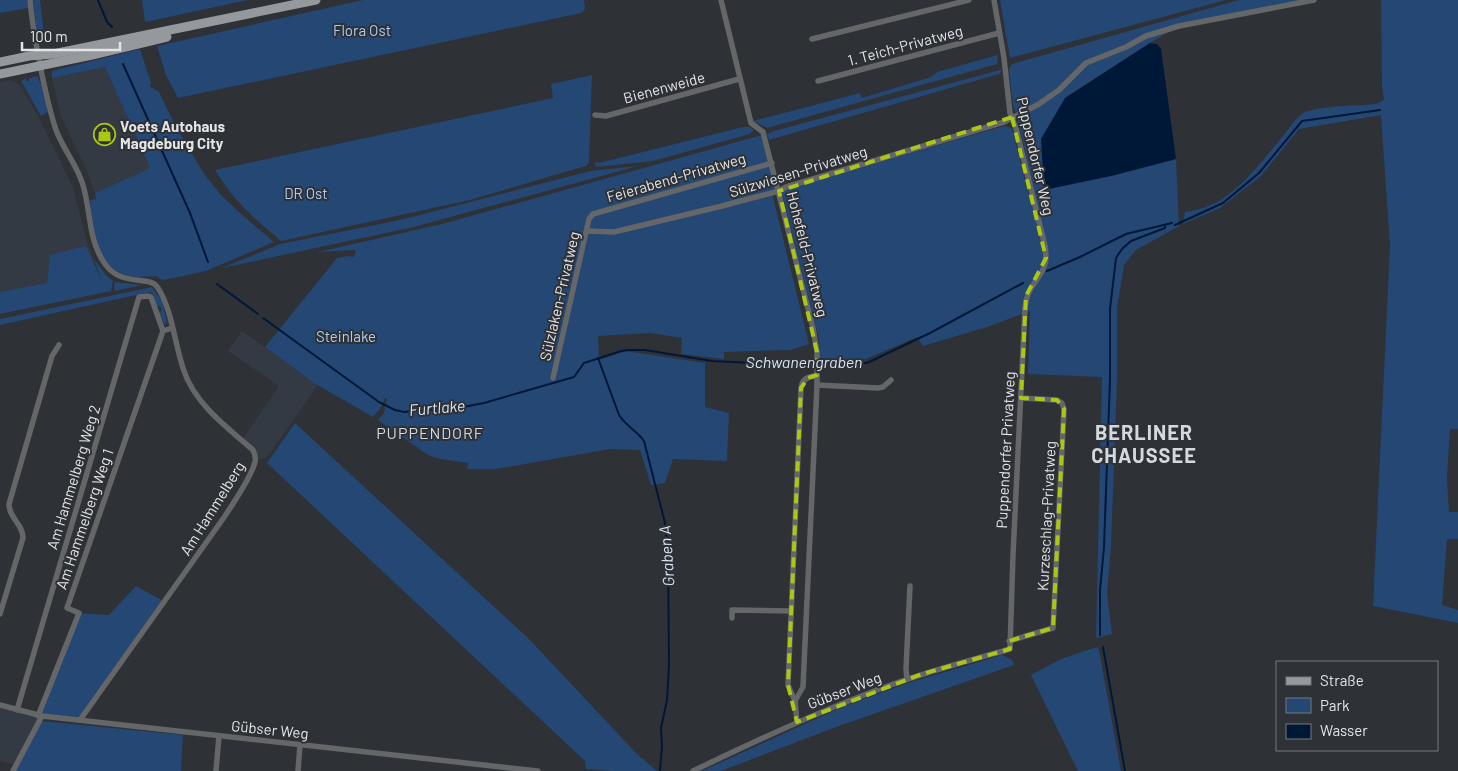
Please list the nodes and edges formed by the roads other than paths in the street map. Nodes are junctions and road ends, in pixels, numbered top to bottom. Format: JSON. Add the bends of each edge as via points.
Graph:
{"nodes":[{"id":1,"x":30,"y":0,"type":"edge"},
{"id":2,"x":316,"y":0,"type":"edge"},
{"id":3,"x":721,"y":0,"type":"edge"},
{"id":4,"x":969,"y":0,"type":"edge"},
{"id":5,"x":994,"y":0,"type":"edge"},
{"id":6,"x":1314,"y":0,"type":"edge"},
{"id":7,"x":198,"y":25,"type":"junction"},
{"id":8,"x":999,"y":33,"type":"junction"},
{"id":9,"x":812,"y":39,"type":"dead end"},
{"id":10,"x":38,"y":56,"type":"junction"},
{"id":11,"x":0,"y":62,"type":"edge"},
{"id":12,"x":40,"y":66,"type":"junction"},
{"id":13,"x":0,"y":74,"type":"edge"},
{"id":14,"x":739,"y":79,"type":"junction"},
{"id":15,"x":818,"y":81,"type":"dead end"},
{"id":16,"x":595,"y":115,"type":"dead end"},
{"id":17,"x":1012,"y":118,"type":"junction"},
{"id":18,"x":772,"y":162,"type":"junction"},
{"id":19,"x":779,"y":191,"type":"junction"},
{"id":20,"x":589,"y":219,"type":"joint"},
{"id":21,"x":587,"y":231,"type":"junction"},
{"id":22,"x":1046,"y":258,"type":"joint"},
{"id":23,"x":172,"y":328,"type":"junction"},
{"id":24,"x":163,"y":331,"type":"junction"},
{"id":25,"x":59,"y":345,"type":"dead end"},
{"id":26,"x":817,"y":373,"type":"junction"},
{"id":27,"x":553,"y":378,"type":"dead end"},
{"id":28,"x":891,"y":380,"type":"dead end"},
{"id":29,"x":817,"y":385,"type":"junction"},
{"id":30,"x":1021,"y":398,"type":"junction"},
{"id":31,"x":910,"y":586,"type":"dead end"},
{"id":32,"x":791,"y":611,"type":"junction"},
{"id":33,"x":0,"y":614,"type":"edge"},
{"id":34,"x":732,"y":618,"type":"dead end"},
{"id":35,"x":1009,"y":641,"type":"junction"},
{"id":36,"x":1010,"y":649,"type":"joint"},
{"id":37,"x":907,"y":679,"type":"junction"},
{"id":38,"x":795,"y":701,"type":"junction"},
{"id":39,"x":0,"y":705,"type":"edge"},
{"id":40,"x":17,"y":710,"type":"junction"},
{"id":41,"x":40,"y":716,"type":"junction"},
{"id":42,"x":80,"y":720,"type":"junction"},
{"id":43,"x":797,"y":722,"type":"junction"},
{"id":44,"x":218,"y":736,"type":"junction"},
{"id":45,"x":300,"y":745,"type":"junction"},
{"id":46,"x":13,"y":771,"type":"edge"},
{"id":47,"x":216,"y":771,"type":"edge"},
{"id":48,"x":298,"y":771,"type":"edge"},
{"id":49,"x":538,"y":771,"type":"edge"},
{"id":50,"x":693,"y":771,"type":"edge"}],
"edges":[{"from":1,"to":10,"type":"street","name":"Am Hammelberg"},
{"from":2,"to":7,"type":"main road"},
{"from":3,"to":14,"type":"street","name":"Hohefeld-Privatweg"},
{"from":4,"to":9,"type":"street"},
{"from":5,"to":8,"type":"street","name":"Puppendorfer Weg"},
{"from":6,"to":17,"type":"street","name":"Sülzwiesen-Privatweg","via":[[1179,26],[1146,36],[1086,63],[1058,90]]},
{"from":7,"to":10,"type":"main road"},
{"from":7,"to":12,"type":"main road","via":[[172,35]]},
{"from":8,"to":15,"type":"street","name":"1. Teich-Privatweg"},
{"from":8,"to":17,"type":"street","name":"Puppendorfer Weg"},
{"from":10,"to":11,"type":"main road"},
{"from":10,"to":12,"type":"street","name":"Am Hammelberg"},
{"from":12,"to":13,"type":"main road"},
{"from":12,"to":23,"type":"street","name":"Am Hammelberg","via":[[56,132],[82,181],[98,253],[118,276],[156,285]]},
{"from":14,"to":16,"type":"street","name":"Bienenweide","via":[[606,116]]},
{"from":14,"to":18,"type":"street","name":"Hohefeld-Privatweg","via":[[751,123],[763,132]]},
{"from":17,"to":19,"type":"street","name":"Sülzwiesen-Privatweg"},
{"from":17,"to":22,"type":"street","name":"Puppendorfer Weg"},
{"from":18,"to":19,"type":"street","name":"Hohefeld-Privatweg"},
{"from":18,"to":20,"type":"street","name":"Feierabend-Privatweg","via":[[593,214]]},
{"from":19,"to":21,"type":"street","name":"Sülzwiesen-Privatweg","via":[[614,232]]},
{"from":19,"to":26,"type":"street","name":"Hohefeld-Privatweg","via":[[813,328]]},
{"from":20,"to":21,"type":"street","name":"Sülzlaken-Privatweg"},
{"from":21,"to":27,"type":"street","name":"Sülzlaken-Privatweg"},
{"from":22,"to":30,"type":"street","name":"Puppendorfer Privatweg","via":[[1044,268],[1026,296]]},
{"from":23,"to":24,"type":"street"},
{"from":23,"to":42,"type":"street","name":"Am Hammelberg","via":[[191,387],[204,405],[253,450],[255,462],[225,516]]},
{"from":24,"to":40,"type":"street","name":"Am Hammelberg Weg 2","via":[[151,297],[139,297]]},
{"from":24,"to":41,"type":"street","name":"Am Hammelberg Weg 1","via":[[67,608],[79,613]]},
{"from":25,"to":33,"type":"street","via":[[52,356],[9,504],[10,514],[21,528],[23,538]]},
{"from":26,"to":29,"type":"street","name":"Hohefeld-Privatweg"},
{"from":26,"to":32,"type":"street","name":"Hohefeld-Privatweg","via":[[801,385]]},
{"from":28,"to":29,"type":"street","via":[[878,388]]},
{"from":29,"to":38,"type":"street","name":"Hohefeld-Privatweg","via":[[803,687]]},
{"from":30,"to":35,"type":"street","name":"Puppendorfer Privatweg"},
{"from":30,"to":35,"type":"street","name":"Kurzeschlag-Privatweg","via":[[1057,400],[1064,409],[1053,628]]},
{"from":31,"to":37,"type":"street"},
{"from":32,"to":34,"type":"street","via":[[732,610]]},
{"from":32,"to":38,"type":"street","name":"Hohefeld-Privatweg","via":[[788,685]]},
{"from":35,"to":36,"type":"street","name":"Puppendorfer Privatweg"},
{"from":36,"to":37,"type":"street","name":"Gübser Weg"},
{"from":37,"to":43,"type":"street","name":"Gübser Weg"},
{"from":38,"to":43,"type":"street","name":"Hohefeld-Privatweg"},
{"from":39,"to":40,"type":"street","name":"Gübser Weg"},
{"from":40,"to":41,"type":"street","name":"Gübser Weg"},
{"from":41,"to":42,"type":"street","name":"Gübser Weg"},
{"from":41,"to":46,"type":"street"},
{"from":42,"to":44,"type":"street","name":"Gübser Weg"},
{"from":43,"to":50,"type":"street","name":"Gübser Weg"},
{"from":44,"to":45,"type":"street","name":"Gübser Weg"},
{"from":44,"to":47,"type":"street"},
{"from":45,"to":48,"type":"street"},
{"from":45,"to":49,"type":"street","name":"Gübser Weg"}]}
